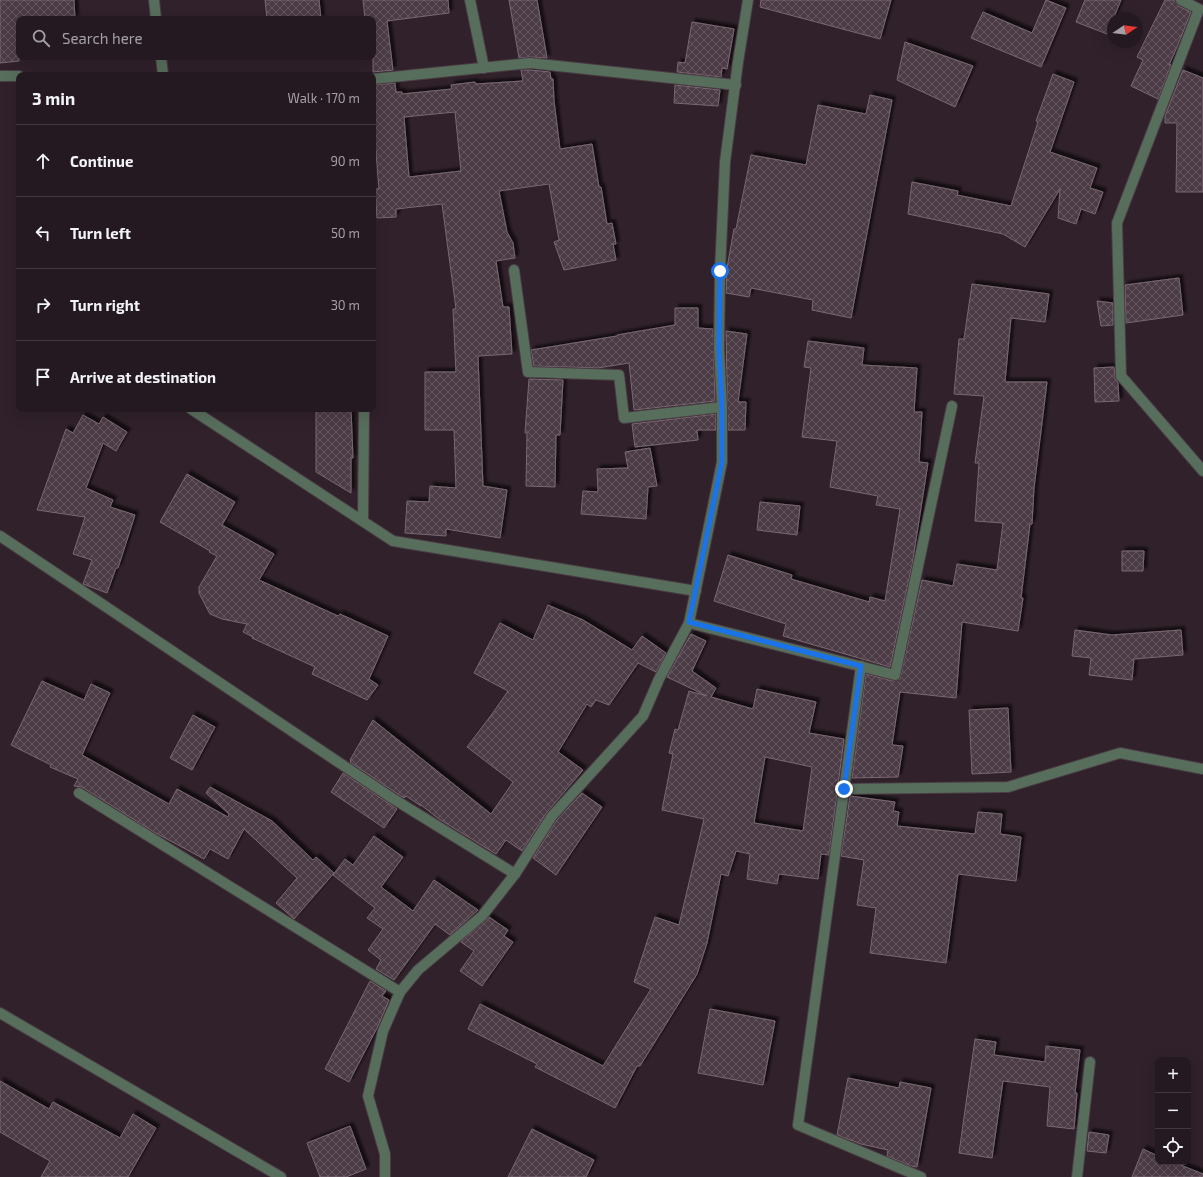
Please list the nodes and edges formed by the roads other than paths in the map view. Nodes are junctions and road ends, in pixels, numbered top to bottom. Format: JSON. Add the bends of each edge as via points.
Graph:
{"nodes":[{"id":1,"x":154,"y":0,"type":"edge"},
{"id":2,"x":470,"y":0,"type":"edge"},
{"id":3,"x":748,"y":0,"type":"edge"},
{"id":4,"x":1181,"y":0,"type":"edge"},
{"id":5,"x":156,"y":16,"type":"edge"},
{"id":6,"x":160,"y":60,"type":"edge"},
{"id":7,"x":484,"y":68,"type":"junction"},
{"id":8,"x":162,"y":72,"type":"edge"},
{"id":9,"x":0,"y":76,"type":"edge"},
{"id":10,"x":16,"y":76,"type":"edge"},
{"id":11,"x":376,"y":79,"type":"edge"},
{"id":12,"x":736,"y":85,"type":"junction"},
{"id":13,"x":514,"y":270,"type":"dead end"},
{"id":14,"x":952,"y":406,"type":"dead end"},
{"id":15,"x":722,"y":407,"type":"junction"},
{"id":16,"x":196,"y":412,"type":"edge"},
{"id":17,"x":364,"y":412,"type":"edge"},
{"id":18,"x":1203,"y":471,"type":"edge"},
{"id":19,"x":363,"y":522,"type":"junction"},
{"id":20,"x":0,"y":536,"type":"edge"},
{"id":21,"x":696,"y":591,"type":"junction"},
{"id":22,"x":689,"y":622,"type":"junction"},
{"id":23,"x":861,"y":666,"type":"junction"},
{"id":24,"x":1203,"y":769,"type":"edge"},
{"id":25,"x":844,"y":789,"type":"junction"},
{"id":26,"x":79,"y":793,"type":"dead end"},
{"id":27,"x":515,"y":874,"type":"junction"},
{"id":28,"x":400,"y":992,"type":"junction"},
{"id":29,"x":0,"y":1014,"type":"edge"},
{"id":30,"x":1090,"y":1062,"type":"dead end"},
{"id":31,"x":281,"y":1177,"type":"edge"},
{"id":32,"x":385,"y":1177,"type":"edge"},
{"id":33,"x":921,"y":1177,"type":"edge"},
{"id":34,"x":1077,"y":1177,"type":"edge"}],
"edges":[{"from":1,"to":5,"type":"street"},
{"from":2,"to":7,"type":"street"},
{"from":3,"to":12,"type":"street"},
{"from":4,"to":18,"type":"street","via":[[1199,10],[1117,223],[1121,376]]},
{"from":6,"to":8,"type":"street"},
{"from":7,"to":11,"type":"street"},
{"from":7,"to":12,"type":"street","via":[[530,63]]},
{"from":9,"to":10,"type":"street"},
{"from":12,"to":15,"type":"street","via":[[726,162],[720,271],[719,348]]},
{"from":13,"to":15,"type":"street","via":[[528,372],[619,375],[624,418]]},
{"from":14,"to":23,"type":"street","via":[[895,675]]},
{"from":15,"to":21,"type":"street","via":[[722,462]]},
{"from":16,"to":19,"type":"street"},
{"from":17,"to":19,"type":"street"},
{"from":19,"to":21,"type":"street","via":[[393,541]]},
{"from":20,"to":27,"type":"street","via":[[392,798]]},
{"from":21,"to":22,"type":"street"},
{"from":22,"to":23,"type":"street"},
{"from":22,"to":27,"type":"street","via":[[643,716],[552,816]]},
{"from":23,"to":25,"type":"street"},
{"from":24,"to":25,"type":"street","via":[[1120,753],[1008,787]]},
{"from":25,"to":33,"type":"street","via":[[798,1125]]},
{"from":26,"to":28,"type":"street"},
{"from":27,"to":28,"type":"street","via":[[482,916],[418,970]]},
{"from":28,"to":32,"type":"street","via":[[383,1031],[368,1096],[385,1154]]},
{"from":29,"to":31,"type":"street"},
{"from":30,"to":34,"type":"street"}]}
